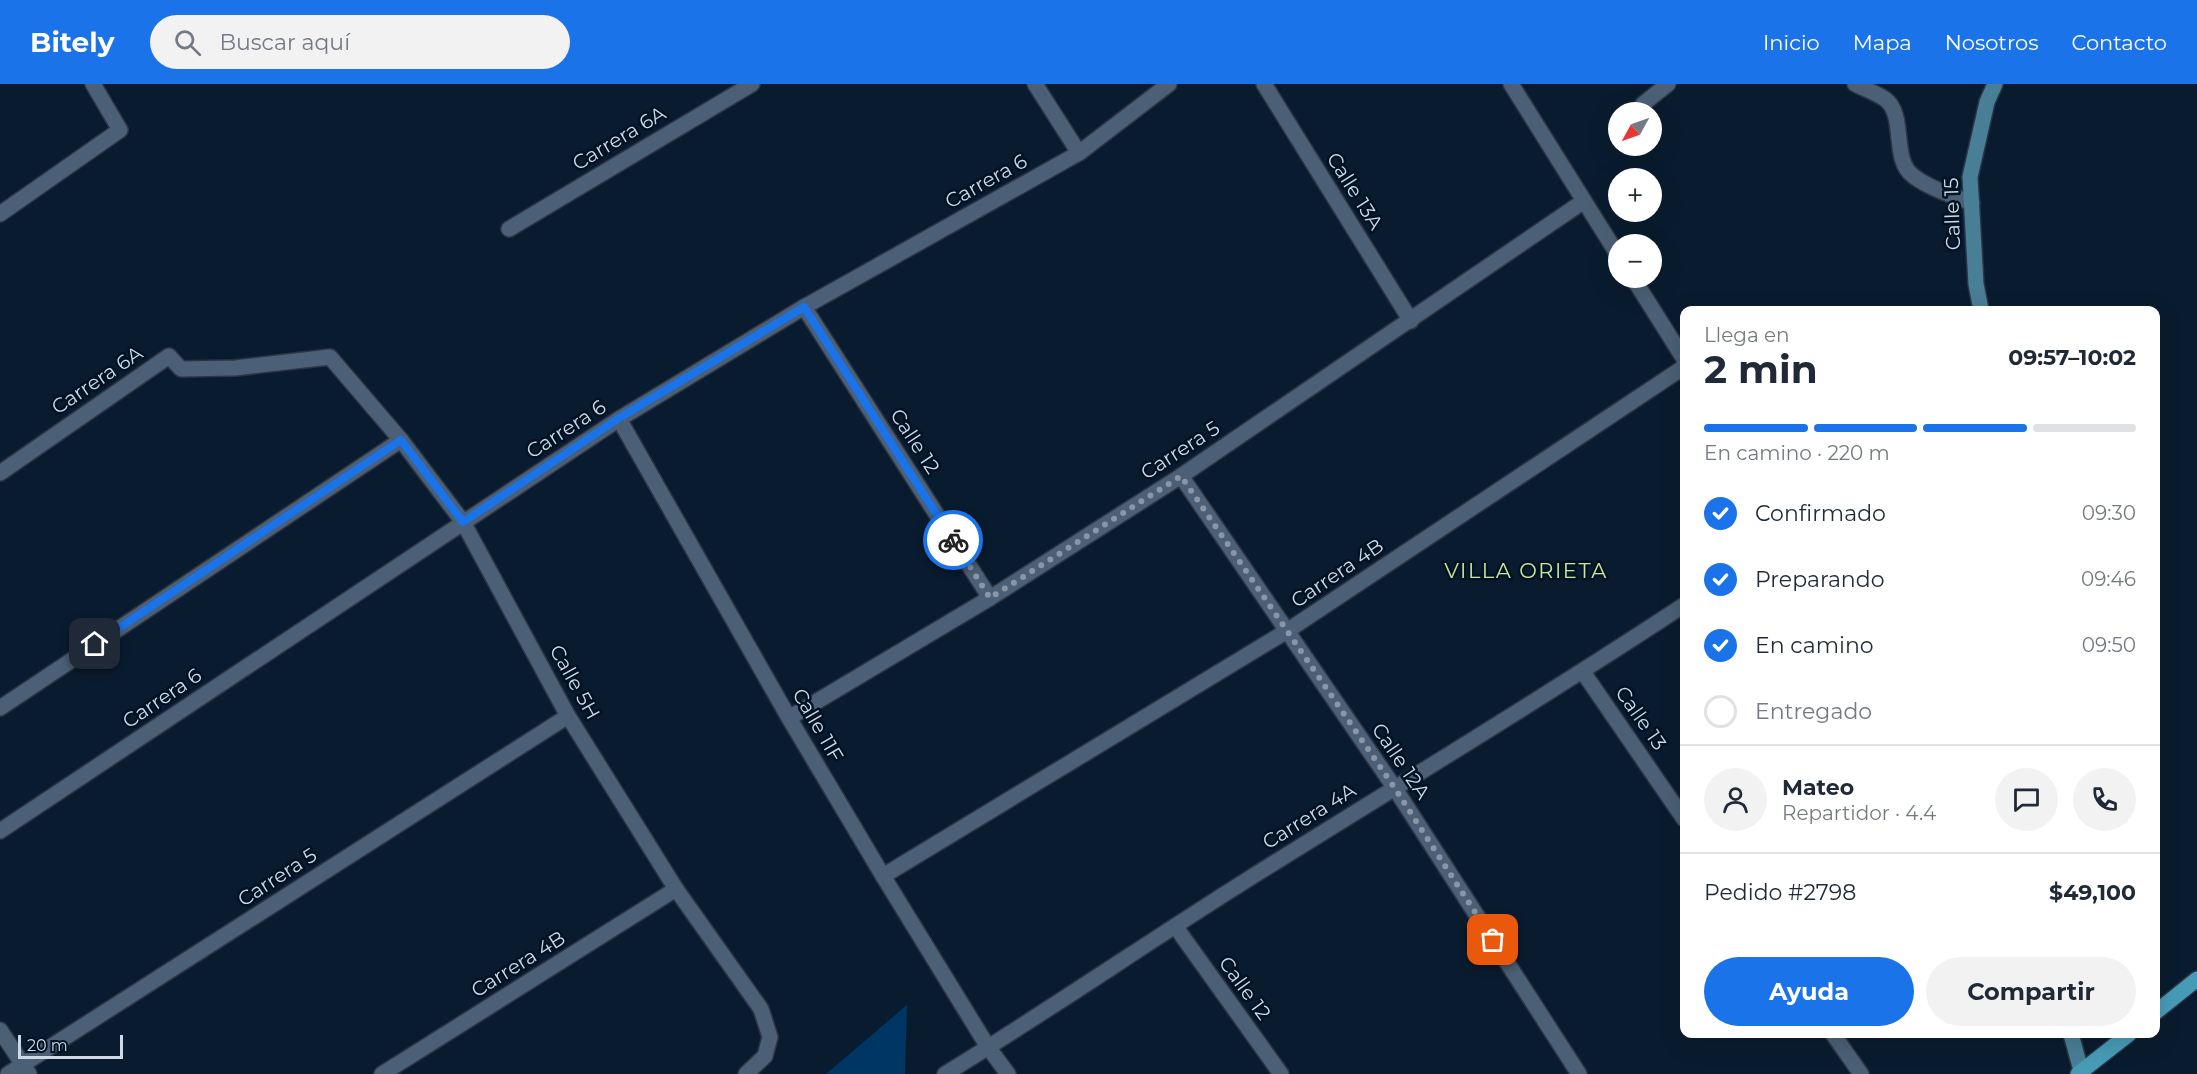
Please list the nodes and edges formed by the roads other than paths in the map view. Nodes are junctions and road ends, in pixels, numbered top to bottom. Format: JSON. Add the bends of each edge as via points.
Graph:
{"nodes":[{"id":1,"x":93,"y":84,"type":"edge"},
{"id":2,"x":752,"y":84,"type":"edge"},
{"id":3,"x":1035,"y":84,"type":"edge"},
{"id":4,"x":1169,"y":84,"type":"edge"},
{"id":5,"x":1264,"y":84,"type":"edge"},
{"id":6,"x":1510,"y":84,"type":"edge"},
{"id":7,"x":1668,"y":84,"type":"edge"},
{"id":8,"x":1855,"y":84,"type":"edge"},
{"id":9,"x":1995,"y":84,"type":"edge"},
{"id":10,"x":1646,"y":102,"type":"edge"},
{"id":11,"x":1078,"y":153,"type":"junction"},
{"id":12,"x":1584,"y":201,"type":"junction"},
{"id":13,"x":1972,"y":203,"type":"junction"},
{"id":14,"x":0,"y":214,"type":"edge"},
{"id":15,"x":509,"y":229,"type":"dead end"},
{"id":16,"x":1608,"y":239,"type":"edge"},
{"id":17,"x":1639,"y":288,"type":"edge"},
{"id":18,"x":1980,"y":306,"type":"edge"},
{"id":19,"x":804,"y":307,"type":"junction"},
{"id":20,"x":1411,"y":321,"type":"junction"},
{"id":21,"x":1680,"y":353,"type":"edge"},
{"id":22,"x":330,"y":357,"type":"joint"},
{"id":23,"x":1680,"y":370,"type":"edge"},
{"id":24,"x":619,"y":418,"type":"junction"},
{"id":25,"x":401,"y":440,"type":"junction"},
{"id":26,"x":0,"y":473,"type":"edge"},
{"id":27,"x":1181,"y":476,"type":"junction"},
{"id":28,"x":463,"y":522,"type":"junction"},
{"id":29,"x":990,"y":598,"type":"junction"},
{"id":30,"x":1680,"y":608,"type":"edge"},
{"id":31,"x":1287,"y":631,"type":"junction"},
{"id":32,"x":1583,"y":672,"type":"junction"},
{"id":33,"x":0,"y":708,"type":"edge"},
{"id":34,"x":568,"y":716,"type":"junction"},
{"id":35,"x":789,"y":718,"type":"junction"},
{"id":36,"x":1394,"y":787,"type":"junction"},
{"id":37,"x":1680,"y":813,"type":"edge"},
{"id":38,"x":0,"y":831,"type":"edge"},
{"id":39,"x":883,"y":876,"type":"junction"},
{"id":40,"x":676,"y":889,"type":"junction"},
{"id":41,"x":1175,"y":926,"type":"junction"},
{"id":42,"x":2197,"y":979,"type":"edge"},
{"id":43,"x":2160,"y":1009,"type":"edge"},
{"id":44,"x":0,"y":1030,"type":"edge"},
{"id":45,"x":1836,"y":1038,"type":"edge"},
{"id":46,"x":2072,"y":1038,"type":"edge"},
{"id":47,"x":2123,"y":1038,"type":"edge"},
{"id":48,"x":988,"y":1047,"type":"junction"},
{"id":49,"x":26,"y":1069,"type":"edge"},
{"id":50,"x":2080,"y":1073,"type":"edge"},
{"id":51,"x":8,"y":1074,"type":"edge"},
{"id":52,"x":382,"y":1074,"type":"edge"},
{"id":53,"x":746,"y":1074,"type":"edge"},
{"id":54,"x":945,"y":1074,"type":"edge"},
{"id":55,"x":1008,"y":1074,"type":"edge"},
{"id":56,"x":1281,"y":1074,"type":"edge"},
{"id":57,"x":1579,"y":1074,"type":"edge"},
{"id":58,"x":1861,"y":1074,"type":"edge"}],
"edges":[{"from":1,"to":14,"type":"street","via":[[120,130]]},
{"from":2,"to":15,"type":"street","name":"Carrera 6A"},
{"from":3,"to":11,"type":"street"},
{"from":4,"to":11,"type":"street","name":"Carrera 6"},
{"from":5,"to":20,"type":"street","name":"Calle 13A"},
{"from":6,"to":12,"type":"street"},
{"from":7,"to":10,"type":"street"},
{"from":8,"to":13,"type":"street","via":[[1886,99],[1893,110],[1907,170],[1916,178]]},
{"from":9,"to":13,"type":"main road","name":"Calle 15","via":[[1970,177]]},
{"from":11,"to":19,"type":"street","name":"Carrera 6"},
{"from":12,"to":16,"type":"street"},
{"from":12,"to":20,"type":"street","name":"Carrera 5"},
{"from":13,"to":18,"type":"main road","name":"Calle 15"},
{"from":17,"to":21,"type":"street"},
{"from":19,"to":24,"type":"street","name":"Carrera 6"},
{"from":19,"to":29,"type":"street","name":"Calle 12"},
{"from":20,"to":27,"type":"street","name":"Carrera 5"},
{"from":22,"to":25,"type":"street","name":"Calle 5H"},
{"from":22,"to":26,"type":"street","name":"Carrera 6A","via":[[235,368],[180,369],[169,357]]},
{"from":23,"to":31,"type":"street","name":"Carrera 4B"},
{"from":24,"to":28,"type":"street","name":"Carrera 6"},
{"from":24,"to":35,"type":"street","name":"Calle 11F"},
{"from":25,"to":28,"type":"street","name":"Calle 5H"},
{"from":25,"to":33,"type":"street"},
{"from":27,"to":29,"type":"street","name":"Carrera 5"},
{"from":27,"to":31,"type":"street","name":"Calle 12A"},
{"from":28,"to":34,"type":"street","name":"Calle 5H"},
{"from":28,"to":38,"type":"street","name":"Carrera 6"},
{"from":29,"to":35,"type":"street","name":"Carrera 5"},
{"from":30,"to":32,"type":"street","name":"Carrera 4A"},
{"from":31,"to":36,"type":"street","name":"Calle 12A"},
{"from":31,"to":39,"type":"street","name":"Carrera 4B"},
{"from":32,"to":36,"type":"street","name":"Carrera 4A"},
{"from":32,"to":37,"type":"street","name":"Calle 13"},
{"from":34,"to":40,"type":"street","name":"Calle 5H"},
{"from":34,"to":49,"type":"street","name":"Carrera 5"},
{"from":35,"to":39,"type":"street","name":"Calle 11F"},
{"from":36,"to":41,"type":"street","name":"Carrera 4A"},
{"from":36,"to":57,"type":"street","name":"Calle 12A"},
{"from":39,"to":48,"type":"street","name":"Calle 11F"},
{"from":40,"to":52,"type":"street","name":"Carrera 4B"},
{"from":40,"to":53,"type":"street","name":"Calle 5H","via":[[761,1009],[770,1037],[765,1056]]},
{"from":41,"to":48,"type":"street","name":"Carrera 4A"},
{"from":41,"to":56,"type":"street","name":"Calle 12"},
{"from":42,"to":43,"type":"main road"},
{"from":44,"to":49,"type":"street"},
{"from":45,"to":58,"type":"street"},
{"from":46,"to":50,"type":"main road"},
{"from":47,"to":50,"type":"main road"},
{"from":48,"to":54,"type":"street","name":"Carrera 4A"},
{"from":48,"to":55,"type":"street","name":"Calle 11F"},
{"from":49,"to":51,"type":"street","name":"Carrera 5"}]}
